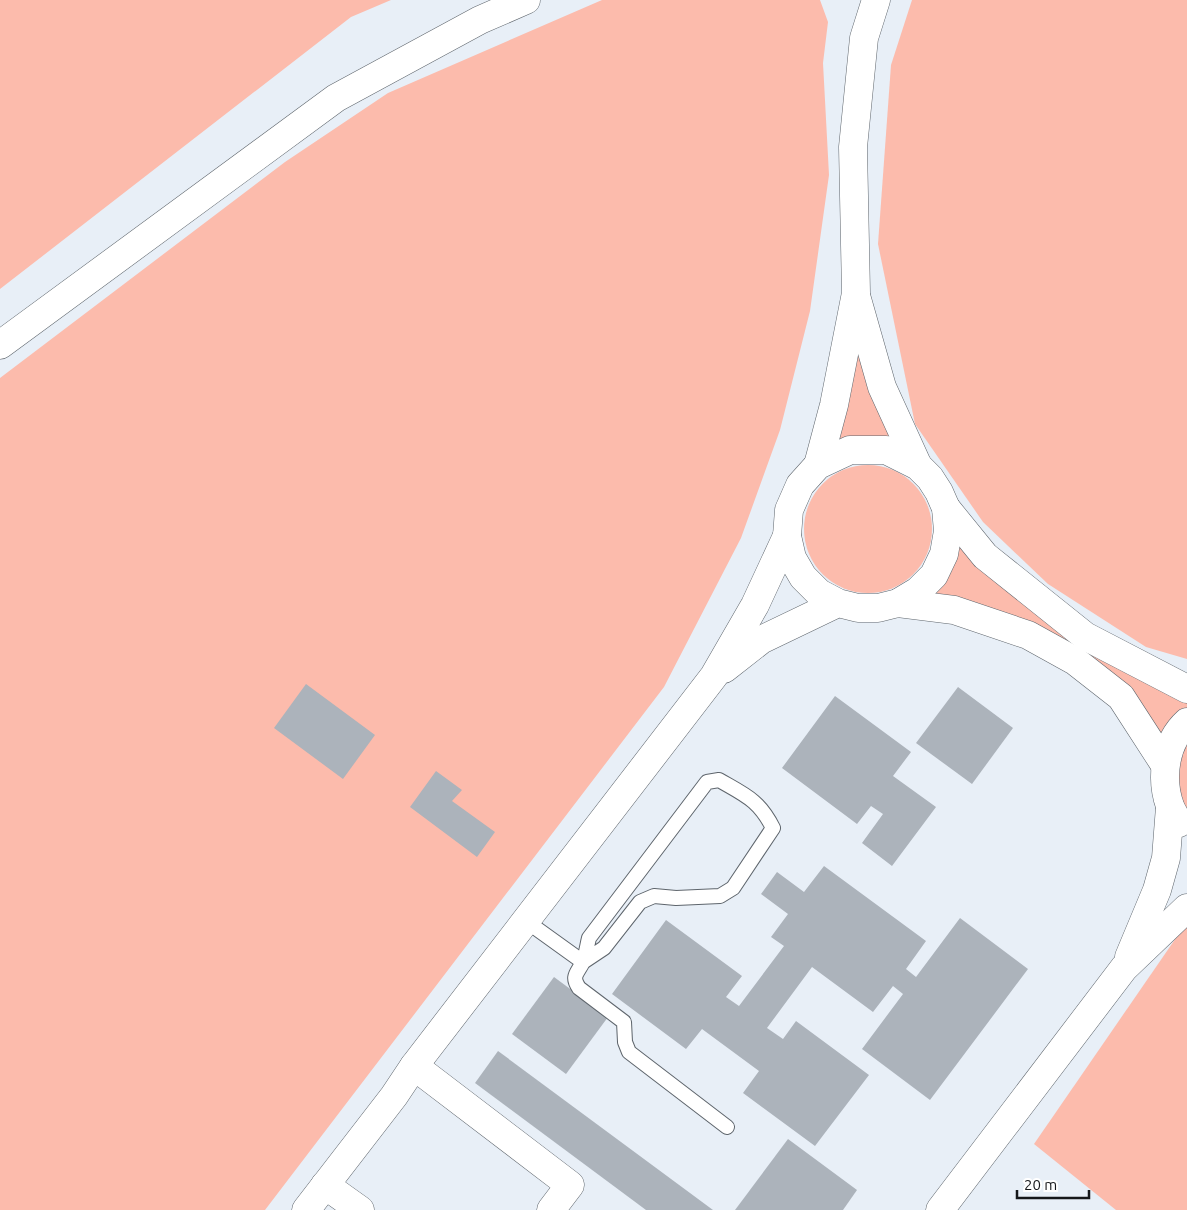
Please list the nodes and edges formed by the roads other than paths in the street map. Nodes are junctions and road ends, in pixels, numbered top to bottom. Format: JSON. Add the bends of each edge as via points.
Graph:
{"nodes":[{"id":1,"x":526,"y":0,"type":"edge"},
{"id":2,"x":862,"y":2,"type":"edge"},
{"id":3,"x":856,"y":293,"type":"junction"},
{"id":4,"x":0,"y":345,"type":"edge"},
{"id":5,"x":818,"y":465,"type":"junction"},
{"id":6,"x":918,"y":466,"type":"junction"},
{"id":7,"x":946,"y":508,"type":"junction"},
{"id":8,"x":787,"y":536,"type":"junction"},
{"id":9,"x":838,"y":603,"type":"junction"},
{"id":10,"x":898,"y":603,"type":"junction"},
{"id":11,"x":714,"y":676,"type":"junction"},
{"id":12,"x":1187,"y":689,"type":"edge"},
{"id":13,"x":1187,"y":722,"type":"edge"},
{"id":14,"x":1165,"y":765,"type":"junction"},
{"id":15,"x":1170,"y":807,"type":"junction"},
{"id":16,"x":1187,"y":831,"type":"edge"},
{"id":17,"x":1187,"y":908,"type":"edge"},
{"id":18,"x":526,"y":921,"type":"junction"},
{"id":19,"x":583,"y":962,"type":"junction"},
{"id":20,"x":1124,"y":968,"type":"junction"},
{"id":21,"x":414,"y":1066,"type":"junction"},
{"id":22,"x":727,"y":1127,"type":"dead end"},
{"id":23,"x":325,"y":1185,"type":"junction"},
{"id":24,"x":306,"y":1210,"type":"edge"},
{"id":25,"x":360,"y":1210,"type":"edge"},
{"id":26,"x":551,"y":1210,"type":"edge"},
{"id":27,"x":940,"y":1210,"type":"edge"}],
"edges":[{"from":1,"to":4,"type":"street","via":[[480,20],[336,98]]},
{"from":2,"to":3,"type":"street","via":[[864,38],[853,147]]},
{"from":3,"to":5,"type":"street","via":[[834,405]]},
{"from":3,"to":6,"type":"street","via":[[882,387]]},
{"from":5,"to":6,"type":"street","via":[[850,450],[886,450]]},
{"from":5,"to":8,"type":"street","via":[[796,493],[789,510]]},
{"from":6,"to":7,"type":"street","via":[[940,492]]},
{"from":7,"to":10,"type":"street","via":[[948,531],[944,554],[934,574],[918,591]]},
{"from":7,"to":12,"type":"street","via":[[985,556],[1085,636]]},
{"from":8,"to":9,"type":"street","via":[[792,558],[803,577],[819,593]]},
{"from":8,"to":11,"type":"street","via":[[755,604]]},
{"from":9,"to":10,"type":"street","via":[[858,608]]},
{"from":9,"to":11,"type":"street","via":[[762,640]]},
{"from":10,"to":14,"type":"street","via":[[954,610],[1028,635],[1074,661],[1121,696]]},
{"from":11,"to":18,"type":"street"},
{"from":13,"to":14,"type":"street","via":[[1172,743]]},
{"from":14,"to":15,"type":"street","via":[[1165,787]]},
{"from":15,"to":16,"type":"street","via":[[1181,827]]},
{"from":15,"to":20,"type":"street","via":[[1166,858]]},
{"from":17,"to":20,"type":"street"},
{"from":18,"to":19,"type":"lane"},
{"from":18,"to":21,"type":"street"},
{"from":19,"to":19,"type":"lane","via":[[604,948],[640,902],[654,896],[720,896],[733,888],[773,828],[765,813],[753,800],[719,780],[707,782],[589,938]]},
{"from":19,"to":22,"type":"lane","via":[[575,974],[575,982],[624,1022],[629,1052]]},
{"from":20,"to":27,"type":"street"},
{"from":21,"to":23,"type":"street"},
{"from":21,"to":26,"type":"street","via":[[570,1185]]},
{"from":23,"to":24,"type":"street"},
{"from":23,"to":25,"type":"street"}]}
